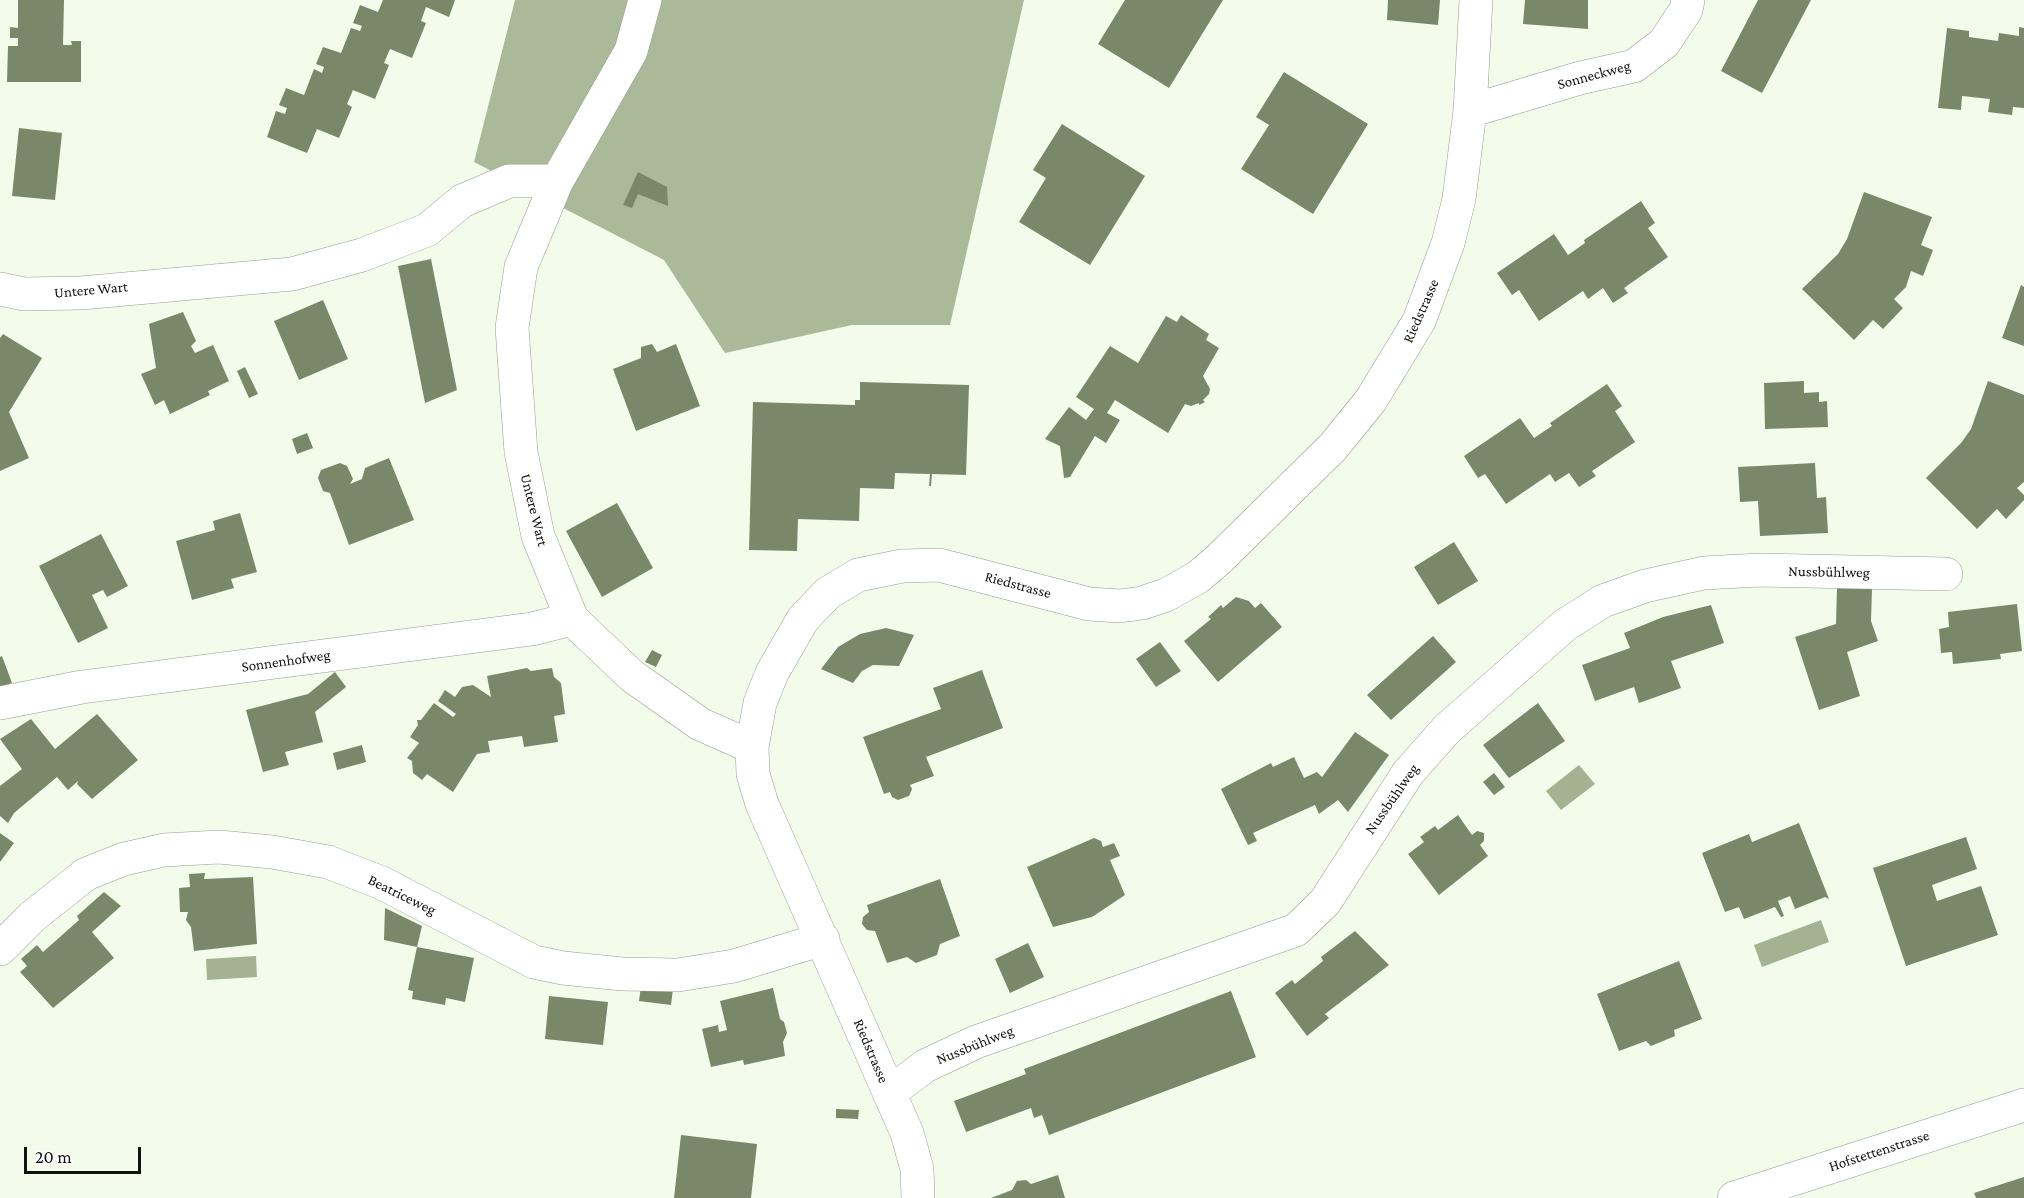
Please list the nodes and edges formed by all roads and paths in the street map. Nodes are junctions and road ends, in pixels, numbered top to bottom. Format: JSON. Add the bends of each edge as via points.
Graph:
{"nodes":[{"id":1,"x":645,"y":0,"type":"edge"},
{"id":2,"x":1476,"y":0,"type":"edge"},
{"id":3,"x":1688,"y":0,"type":"edge"},
{"id":4,"x":1470,"y":111,"type":"junction"},
{"id":5,"x":556,"y":181,"type":"junction"},
{"id":6,"x":0,"y":289,"type":"edge"},
{"id":7,"x":1946,"y":574,"type":"dead end"},
{"id":8,"x":572,"y":619,"type":"junction"},
{"id":9,"x":0,"y":703,"type":"edge"},
{"id":10,"x":752,"y":747,"type":"junction"},
{"id":11,"x":823,"y":939,"type":"junction"},
{"id":12,"x":0,"y":949,"type":"edge"},
{"id":13,"x":889,"y":1093,"type":"junction"},
{"id":14,"x":2024,"y":1105,"type":"edge"},
{"id":15,"x":1787,"y":1190,"type":"edge"},
{"id":16,"x":918,"y":1198,"type":"edge"},
{"id":17,"x":1734,"y":1198,"type":"edge"}],
"edges":[{"from":1,"to":5,"type":"street","name":"Untere Wart","via":[[631,51]]},
{"from":2,"to":4,"type":"street","name":"Riedstrasse"},
{"from":3,"to":4,"type":"street","name":"Sonneckweg","via":[[1686,10],[1664,43],[1634,66]]},
{"from":4,"to":10,"type":"street","name":"Riedstrasse","via":[[1459,199],[1448,243],[1423,312],[1403,350],[1371,400],[1333,447],[1218,560],[1166,595],[1120,606],[1089,604],[939,565],[902,566],[858,575],[828,593],[803,619],[760,703]]},
{"from":5,"to":6,"type":"street","name":"Untere Wart","via":[[508,181],[462,201],[427,230],[362,255],[292,274],[81,292],[24,294]]},
{"from":5,"to":8,"type":"street","name":"Untere Wart","via":[[521,267],[512,328],[521,452],[536,526]]},
{"from":7,"to":13,"type":"street","name":"Nussbühlweg","via":[[1760,570],[1704,573],[1645,586],[1603,601],[1565,625],[1447,729],[1408,773],[1325,902],[1296,930],[976,1042],[925,1066]]},
{"from":8,"to":9,"type":"street","name":"Sonnenhofweg","via":[[532,629],[82,687]]},
{"from":8,"to":10,"type":"street","name":"Untere Wart","via":[[640,683],[700,724]]},
{"from":10,"to":11,"type":"street","name":"Riedstrasse","via":[[753,774],[762,804]]},
{"from":11,"to":12,"type":"street","name":"Beatriceweg","via":[[734,966],[678,975],[563,968],[534,962],[382,884],[328,862],[219,847],[164,850],[124,859],[86,874],[32,917]]},
{"from":11,"to":13,"type":"street","name":"Riedstrasse"},
{"from":13,"to":16,"type":"street","name":"Riedstrasse","via":[[907,1133],[917,1169]]},
{"from":14,"to":15,"type":"street","name":"Hofstettenstrasse"},
{"from":15,"to":17,"type":"street","name":"Hofstettenstrasse"}]}
